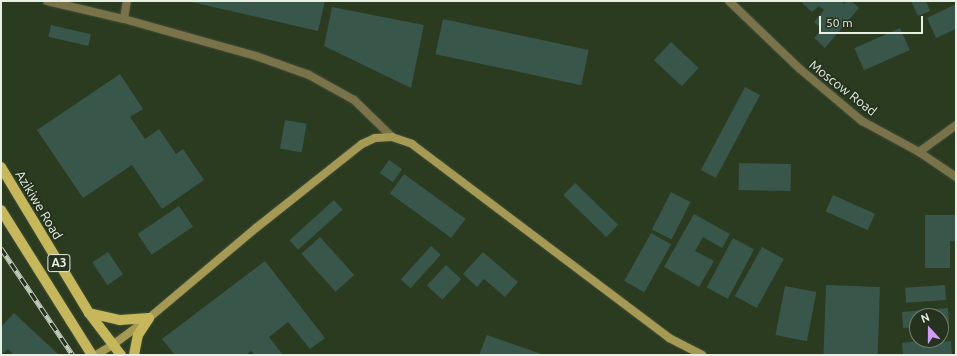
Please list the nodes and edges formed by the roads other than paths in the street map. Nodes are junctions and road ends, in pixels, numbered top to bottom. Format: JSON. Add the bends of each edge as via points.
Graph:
{"nodes":[{"id":1,"x":47,"y":1,"type":"edge"},
{"id":2,"x":127,"y":1,"type":"edge"},
{"id":3,"x":729,"y":1,"type":"edge"},
{"id":4,"x":124,"y":19,"type":"junction"},
{"id":5,"x":956,"y":125,"type":"edge"},
{"id":6,"x":392,"y":137,"type":"junction"},
{"id":7,"x":919,"y":152,"type":"junction"},
{"id":8,"x":1,"y":167,"type":"edge"},
{"id":9,"x":956,"y":177,"type":"edge"},
{"id":10,"x":1,"y":210,"type":"edge"},
{"id":11,"x":89,"y":313,"type":"junction"},
{"id":12,"x":149,"y":318,"type":"junction"},
{"id":13,"x":114,"y":344,"type":"junction"},
{"id":14,"x":92,"y":355,"type":"edge"},
{"id":15,"x":96,"y":355,"type":"edge"},
{"id":16,"x":121,"y":355,"type":"edge"},
{"id":17,"x":134,"y":355,"type":"edge"},
{"id":18,"x":702,"y":355,"type":"edge"}],
"edges":[{"from":1,"to":4,"type":"street"},
{"from":2,"to":4,"type":"street"},
{"from":3,"to":7,"type":"street","name":"Moscow Road","via":[[800,69],[862,120]]},
{"from":4,"to":6,"type":"street","via":[[256,56],[309,75],[354,100]]},
{"from":5,"to":7,"type":"street"},
{"from":6,"to":12,"type":"street","via":[[375,138],[362,144],[256,228]]},
{"from":6,"to":18,"type":"street","via":[[412,144],[669,338]]},
{"from":7,"to":9,"type":"street","name":"Moscow Road"},
{"from":8,"to":11,"type":"main road","name":"Azikiwe Road","number":"A3"},
{"from":10,"to":14,"type":"main road","number":"A3"},
{"from":11,"to":12,"type":"main road","via":[[120,320]]},
{"from":11,"to":13,"type":"main road","name":"Azikiwe Road","number":"A3"},
{"from":12,"to":13,"type":"street"},
{"from":12,"to":17,"type":"main road","via":[[138,335]]},
{"from":13,"to":15,"type":"street"},
{"from":13,"to":16,"type":"main road","name":"Azikiwe Road","number":"A3"}]}
